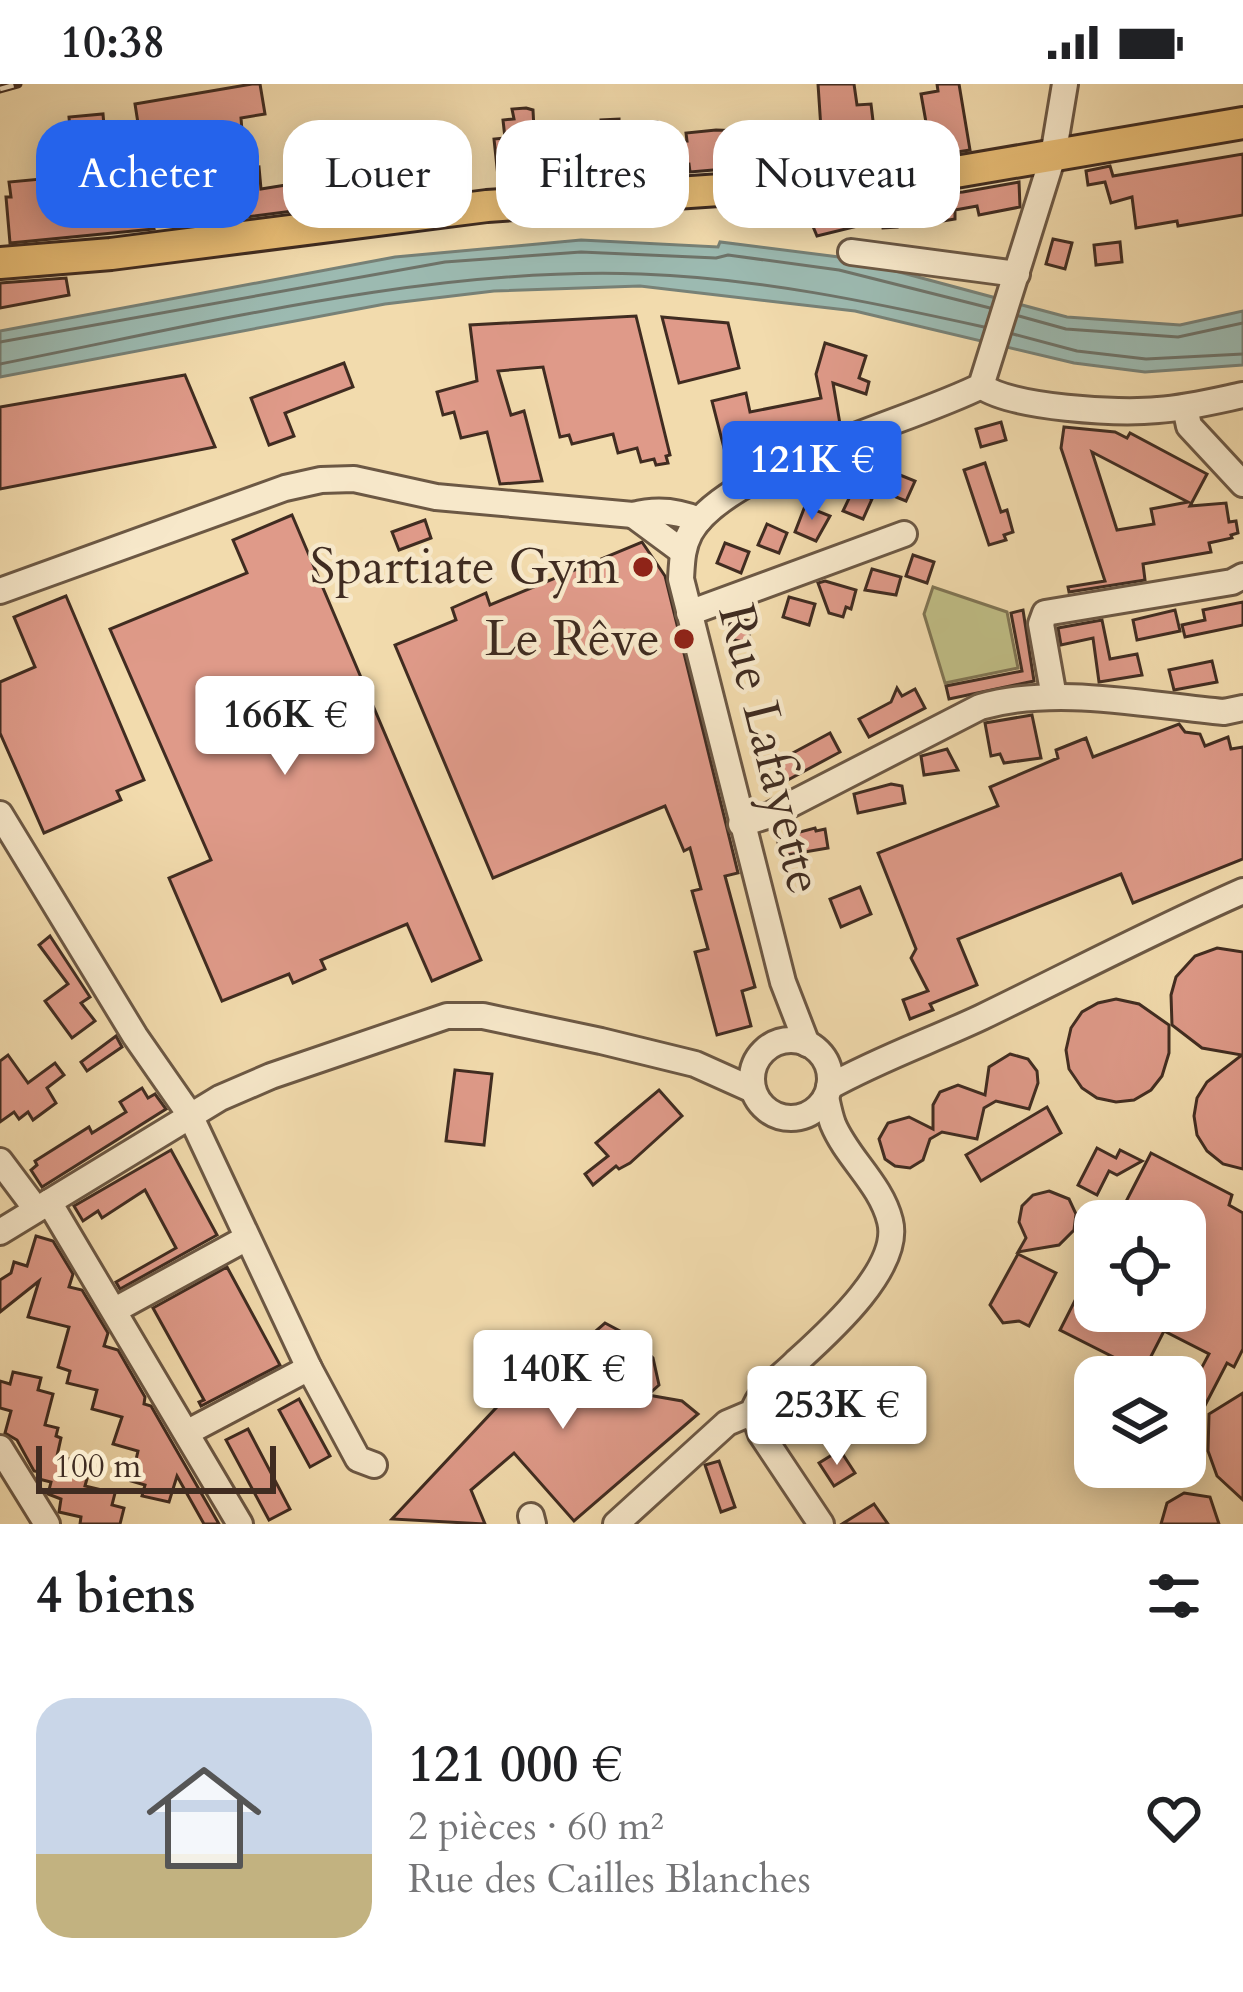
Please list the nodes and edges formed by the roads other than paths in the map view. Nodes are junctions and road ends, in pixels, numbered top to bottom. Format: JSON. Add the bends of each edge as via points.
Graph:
{"nodes":[{"id":1,"x":1066,"y":84,"type":"edge"},
{"id":2,"x":1243,"y":123,"type":"edge"},
{"id":3,"x":1053,"y":156,"type":"junction"},
{"id":4,"x":850,"y":252,"type":"dead end"},
{"id":5,"x":0,"y":263,"type":"edge"},
{"id":6,"x":1014,"y":282,"type":"junction"},
{"id":7,"x":981,"y":386,"type":"junction"},
{"id":8,"x":1243,"y":395,"type":"edge"},
{"id":9,"x":1185,"y":407,"type":"junction"},
{"id":10,"x":1243,"y":484,"type":"edge"},
{"id":11,"x":633,"y":515,"type":"junction"},
{"id":12,"x":699,"y":520,"type":"junction"},
{"id":13,"x":904,"y":534,"type":"dead end"},
{"id":14,"x":683,"y":552,"type":"junction"},
{"id":15,"x":1243,"y":577,"type":"edge"},
{"id":16,"x":0,"y":591,"type":"edge"},
{"id":17,"x":689,"y":613,"type":"junction"},
{"id":18,"x":1054,"y":697,"type":"junction"},
{"id":19,"x":1243,"y":709,"type":"edge"},
{"id":20,"x":0,"y":814,"type":"edge"},
{"id":21,"x":741,"y":824,"type":"junction"},
{"id":22,"x":1243,"y":891,"type":"edge"},
{"id":23,"x":783,"y":982,"type":"junction"},
{"id":24,"x":769,"y":1049,"type":"junction"},
{"id":25,"x":815,"y":1050,"type":"junction"},
{"id":26,"x":892,"y":1053,"type":"junction"},
{"id":27,"x":695,"y":1064,"type":"junction"},
{"id":28,"x":815,"y":1104,"type":"junction"},
{"id":29,"x":190,"y":1115,"type":"junction"},
{"id":30,"x":759,"y":1115,"type":"junction"},
{"id":31,"x":0,"y":1161,"type":"edge"},
{"id":32,"x":43,"y":1205,"type":"junction"},
{"id":33,"x":0,"y":1232,"type":"edge"},
{"id":34,"x":245,"y":1239,"type":"junction"},
{"id":35,"x":115,"y":1310,"type":"junction"},
{"id":36,"x":309,"y":1368,"type":"junction"},
{"id":37,"x":753,"y":1412,"type":"junction"},
{"id":38,"x":188,"y":1432,"type":"junction"},
{"id":39,"x":0,"y":1448,"type":"edge"},
{"id":40,"x":374,"y":1465,"type":"dead end"},
{"id":41,"x":47,"y":1524,"type":"edge"},
{"id":42,"x":240,"y":1524,"type":"edge"},
{"id":43,"x":616,"y":1524,"type":"edge"},
{"id":44,"x":821,"y":1524,"type":"edge"}],
"edges":[{"from":1,"to":3,"type":"street"},
{"from":2,"to":3,"type":"main road"},
{"from":3,"to":5,"type":"main road","via":[[938,175],[487,206]]},
{"from":3,"to":6,"type":"street"},
{"from":4,"to":6,"type":"street"},
{"from":6,"to":7,"type":"street"},
{"from":7,"to":9,"type":"street","via":[[1022,402]]},
{"from":7,"to":12,"type":"street","name":"Rue Lafayette","via":[[766,474]]},
{"from":8,"to":9,"type":"street"},
{"from":9,"to":10,"type":"street","via":[[1189,426]]},
{"from":11,"to":12,"type":"street"},
{"from":11,"to":14,"type":"street"},
{"from":11,"to":16,"type":"street","via":[[321,480]]},
{"from":12,"to":14,"type":"street","name":"Rue Lafayette"},
{"from":13,"to":17,"type":"street"},
{"from":14,"to":17,"type":"street","name":"Rue Lafayette"},
{"from":15,"to":18,"type":"street","via":[[1045,613]]},
{"from":17,"to":21,"type":"street","name":"Rue Lafayette"},
{"from":18,"to":19,"type":"street"},
{"from":18,"to":21,"type":"street","via":[[980,707]]},
{"from":20,"to":29,"type":"street"},
{"from":21,"to":23,"type":"street","name":"Rue Lafayette"},
{"from":22,"to":26,"type":"street"},
{"from":23,"to":24,"type":"street","name":"Rue Lafayette"},
{"from":23,"to":25,"type":"street","name":"Rue Lafayette"},
{"from":24,"to":25,"type":"street"},
{"from":24,"to":27,"type":"street"},
{"from":24,"to":30,"type":"street","via":[[754,1065]]},
{"from":25,"to":26,"type":"street"},
{"from":25,"to":28,"type":"street","via":[[829,1071]]},
{"from":26,"to":28,"type":"street"},
{"from":27,"to":29,"type":"street","via":[[522,1022],[454,1015],[251,1083]]},
{"from":27,"to":30,"type":"street"},
{"from":28,"to":30,"type":"street"},
{"from":28,"to":37,"type":"street","via":[[880,1198],[891,1241],[880,1272]]},
{"from":29,"to":32,"type":"street"},
{"from":29,"to":34,"type":"street"},
{"from":31,"to":32,"type":"street"},
{"from":32,"to":33,"type":"street"},
{"from":32,"to":35,"type":"street"},
{"from":34,"to":35,"type":"street"},
{"from":34,"to":36,"type":"street"},
{"from":35,"to":38,"type":"street"},
{"from":36,"to":38,"type":"street"},
{"from":36,"to":40,"type":"street","via":[[358,1459]]},
{"from":37,"to":43,"type":"street","via":[[727,1423]]},
{"from":37,"to":44,"type":"street"},
{"from":38,"to":42,"type":"street"},
{"from":39,"to":41,"type":"street"}]}
